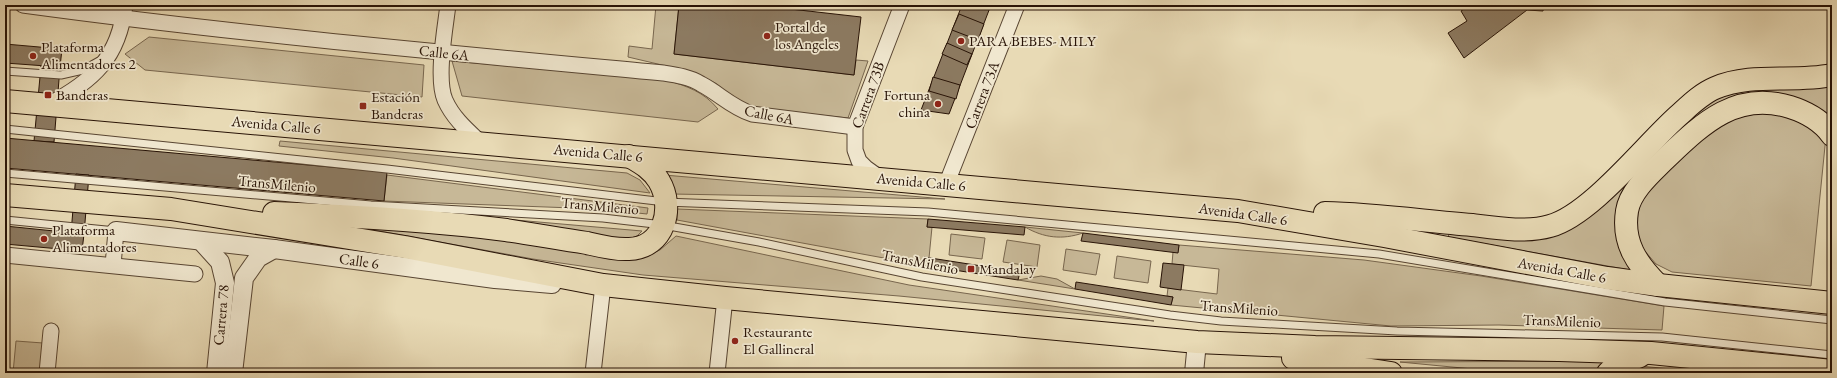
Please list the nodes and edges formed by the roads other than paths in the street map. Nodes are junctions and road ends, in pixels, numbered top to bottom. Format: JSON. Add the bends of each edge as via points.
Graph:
{"nodes":[{"id":1,"x":23,"y":5,"type":"edge"},
{"id":2,"x":448,"y":5,"type":"edge"},
{"id":3,"x":902,"y":5,"type":"edge"},
{"id":4,"x":1017,"y":5,"type":"edge"},
{"id":5,"x":124,"y":12,"type":"edge"},
{"id":6,"x":443,"y":53,"type":"junction"},
{"id":7,"x":108,"y":56,"type":"junction"},
{"id":8,"x":5,"y":71,"type":"edge"},
{"id":9,"x":1832,"y":75,"type":"edge"},
{"id":10,"x":5,"y":101,"type":"edge"},
{"id":11,"x":48,"y":105,"type":"junction"},
{"id":12,"x":855,"y":128,"type":"junction"},
{"id":13,"x":5,"y":129,"type":"edge"},
{"id":14,"x":1832,"y":135,"type":"edge"},
{"id":15,"x":481,"y":143,"type":"junction"},
{"id":16,"x":628,"y":156,"type":"junction"},
{"id":17,"x":5,"y":173,"type":"edge"},
{"id":18,"x":881,"y":178,"type":"junction"},
{"id":19,"x":946,"y":185,"type":"junction"},
{"id":20,"x":5,"y":195,"type":"edge"},
{"id":21,"x":665,"y":202,"type":"junction"},
{"id":22,"x":171,"y":210,"type":"junction"},
{"id":23,"x":1238,"y":211,"type":"junction"},
{"id":24,"x":5,"y":220,"type":"edge"},
{"id":25,"x":663,"y":225,"type":"junction"},
{"id":26,"x":116,"y":231,"type":"junction"},
{"id":27,"x":200,"y":241,"type":"junction"},
{"id":28,"x":274,"y":249,"type":"junction"},
{"id":29,"x":5,"y":254,"type":"edge"},
{"id":30,"x":113,"y":265,"type":"junction"},
{"id":31,"x":195,"y":274,"type":"dead end"},
{"id":32,"x":603,"y":286,"type":"junction"},
{"id":33,"x":1662,"y":294,"type":"junction"},
{"id":34,"x":725,"y":298,"type":"junction"},
{"id":35,"x":1832,"y":303,"type":"edge"},
{"id":36,"x":1832,"y":320,"type":"edge"},
{"id":37,"x":51,"y":331,"type":"dead end"},
{"id":38,"x":1197,"y":342,"type":"junction"},
{"id":39,"x":1657,"y":345,"type":"junction"},
{"id":40,"x":1832,"y":355,"type":"edge"},
{"id":41,"x":1832,"y":370,"type":"edge"},
{"id":42,"x":47,"y":373,"type":"edge"},
{"id":43,"x":216,"y":373,"type":"edge"},
{"id":44,"x":233,"y":373,"type":"edge"},
{"id":45,"x":593,"y":373,"type":"edge"},
{"id":46,"x":717,"y":373,"type":"edge"},
{"id":47,"x":1194,"y":373,"type":"edge"},
{"id":48,"x":1391,"y":373,"type":"edge"},
{"id":49,"x":1608,"y":373,"type":"edge"}],
"edges":[{"from":1,"to":5,"type":"street","name":"Calle 6A"},
{"from":2,"to":6,"type":"street"},
{"from":3,"to":12,"type":"street","name":"Carrera 73B"},
{"from":4,"to":19,"type":"street","name":"Carrera 73A"},
{"from":5,"to":6,"type":"street","name":"Calle 6A"},
{"from":5,"to":7,"type":"street","via":[[120,36]]},
{"from":6,"to":12,"type":"street","name":"Calle 6A","via":[[683,77],[701,83],[736,108],[752,114]]},
{"from":6,"to":15,"type":"street","via":[[442,83],[445,99],[458,120]]},
{"from":7,"to":8,"type":"lane","via":[[83,70],[61,76]]},
{"from":7,"to":11,"type":"street","via":[[98,70],[86,80]]},
{"from":9,"to":23,"type":"highway","via":[[1738,82],[1716,88],[1697,98],[1586,206],[1569,218],[1549,227],[1489,227],[1328,213]]},
{"from":10,"to":11,"type":"highway","name":"Avenida Calle 6"},
{"from":11,"to":15,"type":"highway","name":"Avenida Calle 6"},
{"from":12,"to":18,"type":"street","name":"Carrera 73B","via":[[855,150],[860,161]]},
{"from":13,"to":21,"type":"lane","name":"TransMilenio","via":[[387,169]]},
{"from":14,"to":33,"type":"highway","via":[[1816,119],[1799,110],[1770,102],[1739,105],[1705,123],[1651,173],[1635,192],[1627,209],[1626,227],[1628,242],[1635,260]]},
{"from":15,"to":16,"type":"highway","name":"Avenida Calle 6"},
{"from":16,"to":18,"type":"highway","name":"Avenida Calle 6"},
{"from":16,"to":21,"type":"highway","via":[[652,172],[663,190]]},
{"from":17,"to":25,"type":"lane","name":"TransMilenio","via":[[371,205],[576,215]]},
{"from":18,"to":19,"type":"highway","name":"Avenida Calle 6"},
{"from":19,"to":23,"type":"highway","name":"Avenida Calle 6"},
{"from":20,"to":22,"type":"highway"},
{"from":21,"to":25,"type":"highway"},
{"from":21,"to":33,"type":"lane","name":"TransMilenio","via":[[928,212],[1379,254]]},
{"from":22,"to":25,"type":"highway","via":[[444,222],[628,249],[641,248],[652,242],[659,235]]},
{"from":22,"to":32,"type":"highway","via":[[405,247]]},
{"from":23,"to":33,"type":"highway","name":"Avenida Calle 6","via":[[1586,274]]},
{"from":24,"to":26,"type":"lane"},
{"from":25,"to":39,"type":"lane","name":"TransMilenio","via":[[759,242],[922,277],[1170,315],[1221,321]]},
{"from":26,"to":27,"type":"street","name":"Calle 6"},
{"from":26,"to":30,"type":"street"},
{"from":27,"to":28,"type":"street","name":"Calle 6"},
{"from":27,"to":43,"type":"street","name":"Carrera 78","via":[[220,262],[225,283]]},
{"from":28,"to":32,"type":"street","name":"Calle 6","via":[[495,279]]},
{"from":28,"to":44,"type":"street","name":"Carrera 78","via":[[258,258],[244,278]]},
{"from":29,"to":30,"type":"street"},
{"from":30,"to":31,"type":"street"},
{"from":32,"to":34,"type":"highway"},
{"from":32,"to":45,"type":"street"},
{"from":33,"to":35,"type":"highway","name":"Avenida Calle 6"},
{"from":33,"to":36,"type":"lane","name":"TransMilenio"},
{"from":34,"to":38,"type":"highway"},
{"from":34,"to":46,"type":"street"},
{"from":37,"to":42,"type":"street"},
{"from":38,"to":39,"type":"highway","via":[[1314,347],[1559,350]]},
{"from":38,"to":47,"type":"street"},
{"from":38,"to":48,"type":"highway"},
{"from":39,"to":40,"type":"lane","name":"TransMilenio"},
{"from":39,"to":41,"type":"highway"},
{"from":39,"to":49,"type":"highway","via":[[1615,366]]}]}
